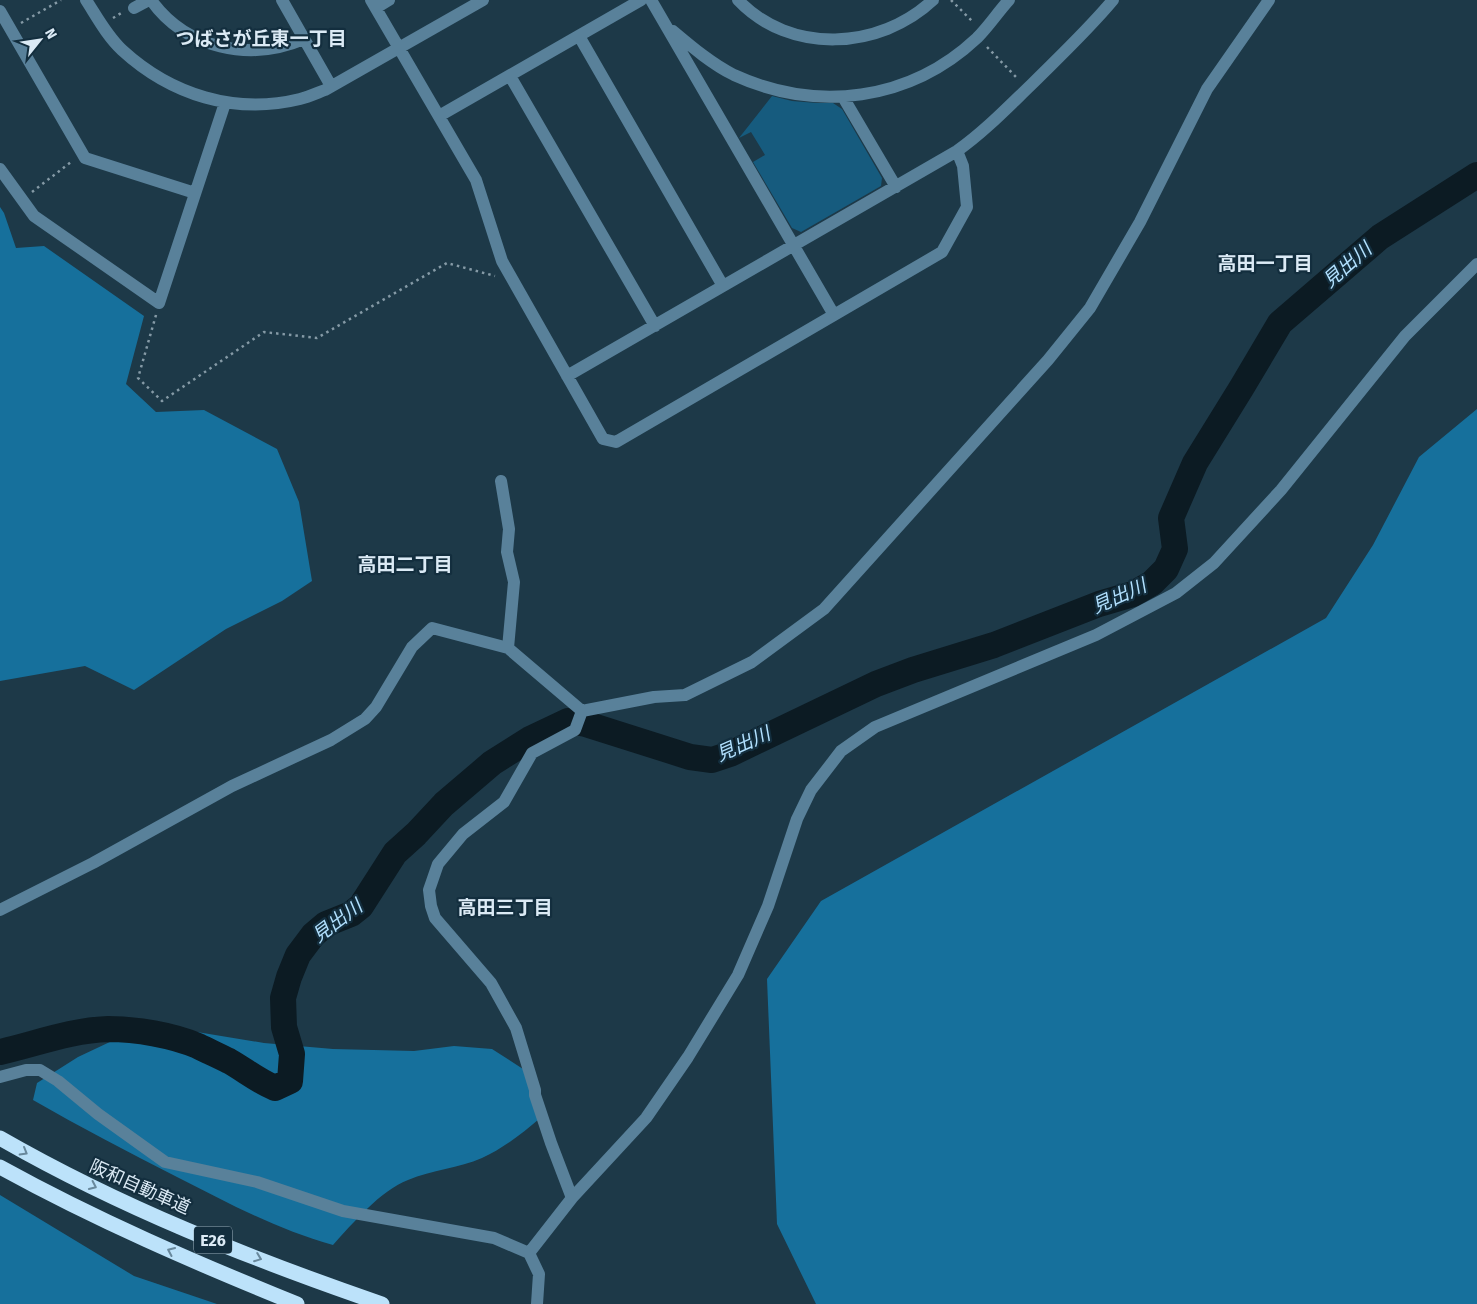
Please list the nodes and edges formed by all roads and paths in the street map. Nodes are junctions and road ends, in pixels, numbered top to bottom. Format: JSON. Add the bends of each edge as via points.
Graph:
{"nodes":[{"id":1,"x":61,"y":0,"type":"edge"},
{"id":2,"x":86,"y":0,"type":"edge"},
{"id":3,"x":150,"y":0,"type":"edge"},
{"id":4,"x":282,"y":0,"type":"edge"},
{"id":5,"x":389,"y":0,"type":"edge"},
{"id":6,"x":483,"y":0,"type":"edge"},
{"id":7,"x":641,"y":0,"type":"edge"},
{"id":8,"x":651,"y":0,"type":"edge"},
{"id":9,"x":738,"y":0,"type":"edge"},
{"id":10,"x":933,"y":0,"type":"edge"},
{"id":11,"x":951,"y":0,"type":"edge"},
{"id":12,"x":1009,"y":0,"type":"edge"},
{"id":13,"x":1113,"y":0,"type":"edge"},
{"id":14,"x":1268,"y":0,"type":"edge"},
{"id":15,"x":374,"y":4,"type":"edge"},
{"id":16,"x":134,"y":8,"type":"joint"},
{"id":17,"x":0,"y":10,"type":"edge"},
{"id":18,"x":664,"y":22,"type":"junction"},
{"id":19,"x":101,"y":24,"type":"junction"},
{"id":20,"x":11,"y":29,"type":"junction"},
{"id":21,"x":980,"y":34,"type":"junction"},
{"id":22,"x":579,"y":36,"type":"junction"},
{"id":23,"x":304,"y":39,"type":"junction"},
{"id":24,"x":399,"y":48,"type":"junction"},
{"id":25,"x":510,"y":76,"type":"junction"},
{"id":26,"x":331,"y":86,"type":"junction"},
{"id":27,"x":1027,"y":89,"type":"junction"},
{"id":28,"x":843,"y":97,"type":"junction"},
{"id":29,"x":225,"y":103,"type":"junction"},
{"id":30,"x":439,"y":116,"type":"junction"},
{"id":31,"x":957,"y":151,"type":"junction"},
{"id":32,"x":82,"y":153,"type":"junction"},
{"id":33,"x":0,"y":169,"type":"edge"},
{"id":34,"x":896,"y":187,"type":"junction"},
{"id":35,"x":194,"y":193,"type":"junction"},
{"id":36,"x":22,"y":200,"type":"junction"},
{"id":37,"x":794,"y":246,"type":"junction"},
{"id":38,"x":1477,"y":264,"type":"edge"},
{"id":39,"x":513,"y":281,"type":"junction"},
{"id":40,"x":723,"y":286,"type":"junction"},
{"id":41,"x":159,"y":303,"type":"junction"},
{"id":42,"x":834,"y":315,"type":"junction"},
{"id":43,"x":655,"y":326,"type":"junction"},
{"id":44,"x":567,"y":376,"type":"junction"},
{"id":45,"x":501,"y":481,"type":"dead end"},
{"id":46,"x":508,"y":648,"type":"junction"},
{"id":47,"x":582,"y":711,"type":"junction"},
{"id":48,"x":0,"y":910,"type":"edge"},
{"id":49,"x":0,"y":1078,"type":"edge"},
{"id":50,"x":0,"y":1138,"type":"edge"},
{"id":51,"x":0,"y":1167,"type":"edge"},
{"id":52,"x":572,"y":1198,"type":"junction"},
{"id":53,"x":530,"y":1253,"type":"junction"},
{"id":54,"x":297,"y":1304,"type":"edge"},
{"id":55,"x":382,"y":1304,"type":"edge"},
{"id":56,"x":537,"y":1304,"type":"edge"}],
"edges":[{"from":1,"to":20,"type":"path"},
{"from":2,"to":19,"type":"street"},
{"from":3,"to":16,"type":"street"},
{"from":3,"to":23,"type":"street","via":[[161,14],[194,37],[231,49],[268,50]]},
{"from":4,"to":23,"type":"street"},
{"from":5,"to":15,"type":"street"},
{"from":6,"to":24,"type":"street"},
{"from":7,"to":22,"type":"street"},
{"from":8,"to":18,"type":"street"},
{"from":9,"to":10,"type":"street","via":[[751,13],[783,31],[818,40],[852,39],[886,30],[921,11]]},
{"from":11,"to":21,"type":"path"},
{"from":12,"to":21,"type":"street"},
{"from":13,"to":27,"type":"street"},
{"from":14,"to":47,"type":"street","via":[[1207,89],[1140,222],[1090,308],[1022,390],[824,609],[752,662],[685,695],[654,697]]},
{"from":15,"to":24,"type":"street"},
{"from":16,"to":19,"type":"path"},
{"from":17,"to":20,"type":"street"},
{"from":18,"to":28,"type":"street","via":[[695,50],[733,74],[762,86],[796,94]]},
{"from":18,"to":37,"type":"street"},
{"from":19,"to":29,"type":"street","via":[[121,49],[168,83]]},
{"from":20,"to":32,"type":"street"},
{"from":21,"to":27,"type":"path"},
{"from":21,"to":28,"type":"street","via":[[957,54],[905,83],[881,92]]},
{"from":22,"to":25,"type":"street"},
{"from":22,"to":40,"type":"street"},
{"from":23,"to":26,"type":"street"},
{"from":24,"to":26,"type":"street"},
{"from":24,"to":30,"type":"street"},
{"from":25,"to":30,"type":"street"},
{"from":25,"to":43,"type":"street"},
{"from":26,"to":29,"type":"street","via":[[301,99],[274,104]]},
{"from":27,"to":31,"type":"street","via":[[978,137]]},
{"from":28,"to":34,"type":"street"},
{"from":29,"to":35,"type":"street"},
{"from":30,"to":39,"type":"street","via":[[476,180],[502,262]]},
{"from":31,"to":34,"type":"street"},
{"from":31,"to":42,"type":"street","via":[[963,166],[967,207],[942,252]]},
{"from":32,"to":35,"type":"street","via":[[85,158]]},
{"from":32,"to":36,"type":"path"},
{"from":33,"to":36,"type":"street"},
{"from":34,"to":37,"type":"street"},
{"from":35,"to":41,"type":"street"},
{"from":36,"to":41,"type":"street","via":[[34,216]]},
{"from":37,"to":40,"type":"street"},
{"from":37,"to":42,"type":"street"},
{"from":38,"to":52,"type":"street","via":[[1405,336],[1281,490],[1214,562],[1176,593],[1096,635],[875,727],[841,751],[820,776],[797,819],[768,906],[738,975],[646,1118]]},
{"from":39,"to":41,"type":"path","via":[[447,263],[317,338],[264,332],[162,401],[138,378]]},
{"from":39,"to":44,"type":"street"},
{"from":40,"to":43,"type":"street"},
{"from":42,"to":44,"type":"street","via":[[616,442],[602,439]]},
{"from":43,"to":44,"type":"street"},
{"from":45,"to":46,"type":"street","via":[[509,529],[507,552],[514,582]]},
{"from":46,"to":47,"type":"street"},
{"from":46,"to":48,"type":"street","via":[[432,628],[412,647],[376,707],[365,719],[331,740],[232,786],[93,864]]},
{"from":47,"to":52,"type":"street","via":[[575,730],[532,753],[504,802],[463,834],[438,864],[429,890],[435,918],[490,983],[516,1028],[535,1096]]},
{"from":49,"to":53,"type":"street","via":[[26,1070],[40,1070],[165,1162],[257,1182],[343,1211],[494,1238]]},
{"from":50,"to":55,"type":"highway","name":"阪和自動車道","number":"E26","one_way":true,"via":[[49,1166],[140,1209],[322,1284]]},
{"from":54,"to":51,"type":"highway","number":"E26","one_way":true,"via":[[133,1234]]},
{"from":52,"to":53,"type":"street"},
{"from":53,"to":56,"type":"street","via":[[539,1274]]}]}
